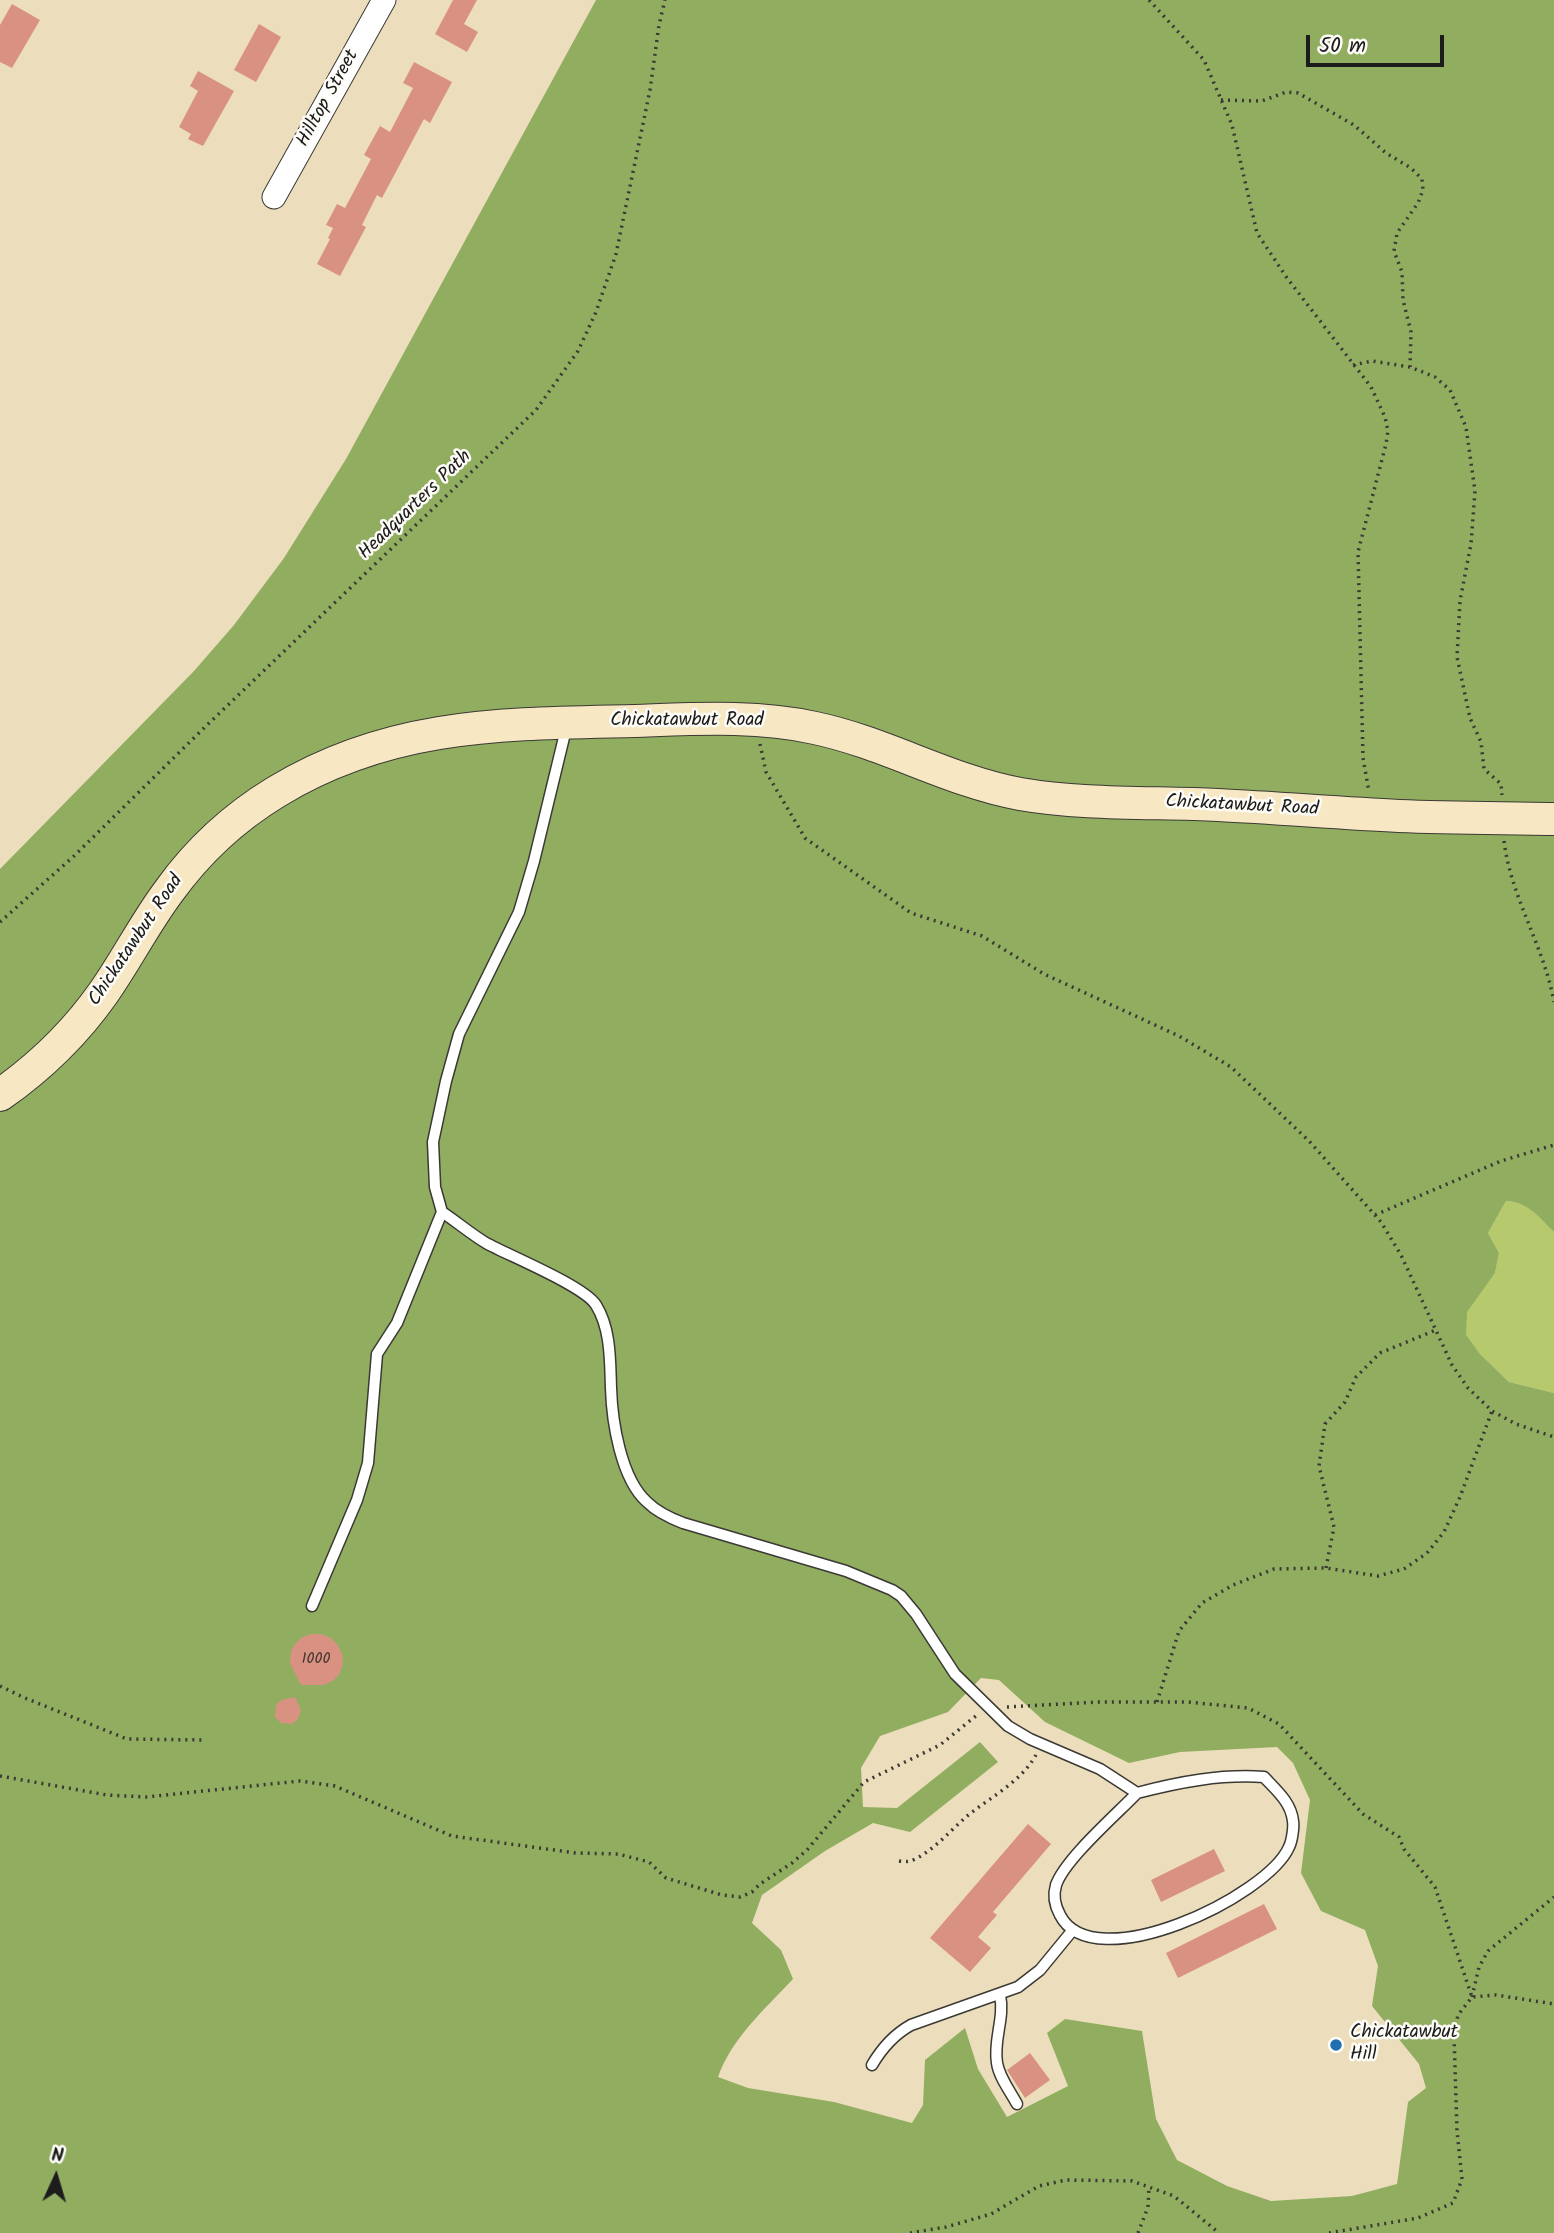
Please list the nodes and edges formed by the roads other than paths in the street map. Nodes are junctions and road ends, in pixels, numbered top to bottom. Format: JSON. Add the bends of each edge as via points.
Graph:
{"nodes":[{"id":1,"x":384,"y":0,"type":"edge"},
{"id":2,"x":274,"y":197,"type":"dead end"},
{"id":3,"x":567,"y":723,"type":"junction"},
{"id":4,"x":1554,"y":819,"type":"edge"},
{"id":5,"x":0,"y":1094,"type":"edge"},
{"id":6,"x":442,"y":1212,"type":"junction"},
{"id":7,"x":312,"y":1606,"type":"dead end"},
{"id":8,"x":1137,"y":1793,"type":"junction"},
{"id":9,"x":1072,"y":1931,"type":"junction"},
{"id":10,"x":1000,"y":1995,"type":"junction"},
{"id":11,"x":872,"y":2065,"type":"dead end"},
{"id":12,"x":1017,"y":2104,"type":"dead end"}],
"edges":[{"from":1,"to":2,"type":"street","name":"Hilltop Street"},
{"from":3,"to":4,"type":"main road","name":"Chickatawbut Road","via":[[754,719],[813,727],[965,779],[1021,794],[1073,800]]},
{"from":3,"to":5,"type":"main road","name":"Chickatawbut Road","via":[[478,727],[408,738],[330,765],[265,799],[189,866],[81,1021],[48,1056]]},
{"from":3,"to":6,"type":"lane","via":[[519,912],[459,1034],[442,1093],[433,1156]]},
{"from":6,"to":7,"type":"lane","via":[[397,1323],[377,1354],[368,1463]]},
{"from":6,"to":8,"type":"lane","via":[[484,1241],[595,1302],[607,1333],[621,1449],[633,1486],[647,1503],[684,1523],[846,1571],[892,1590],[916,1614],[955,1674],[1008,1726],[1100,1769]]},
{"from":8,"to":9,"type":"lane","via":[[1059,1878],[1056,1906]]},
{"from":8,"to":9,"type":"lane","via":[[1237,1775],[1264,1777],[1288,1803],[1293,1822],[1289,1847],[1274,1867],[1204,1915],[1155,1933],[1127,1937],[1095,1938]]},
{"from":9,"to":10,"type":"lane","via":[[1040,1970]]},
{"from":10,"to":11,"type":"lane","via":[[900,2031]]},
{"from":10,"to":12,"type":"lane","via":[[998,2067]]}]}
